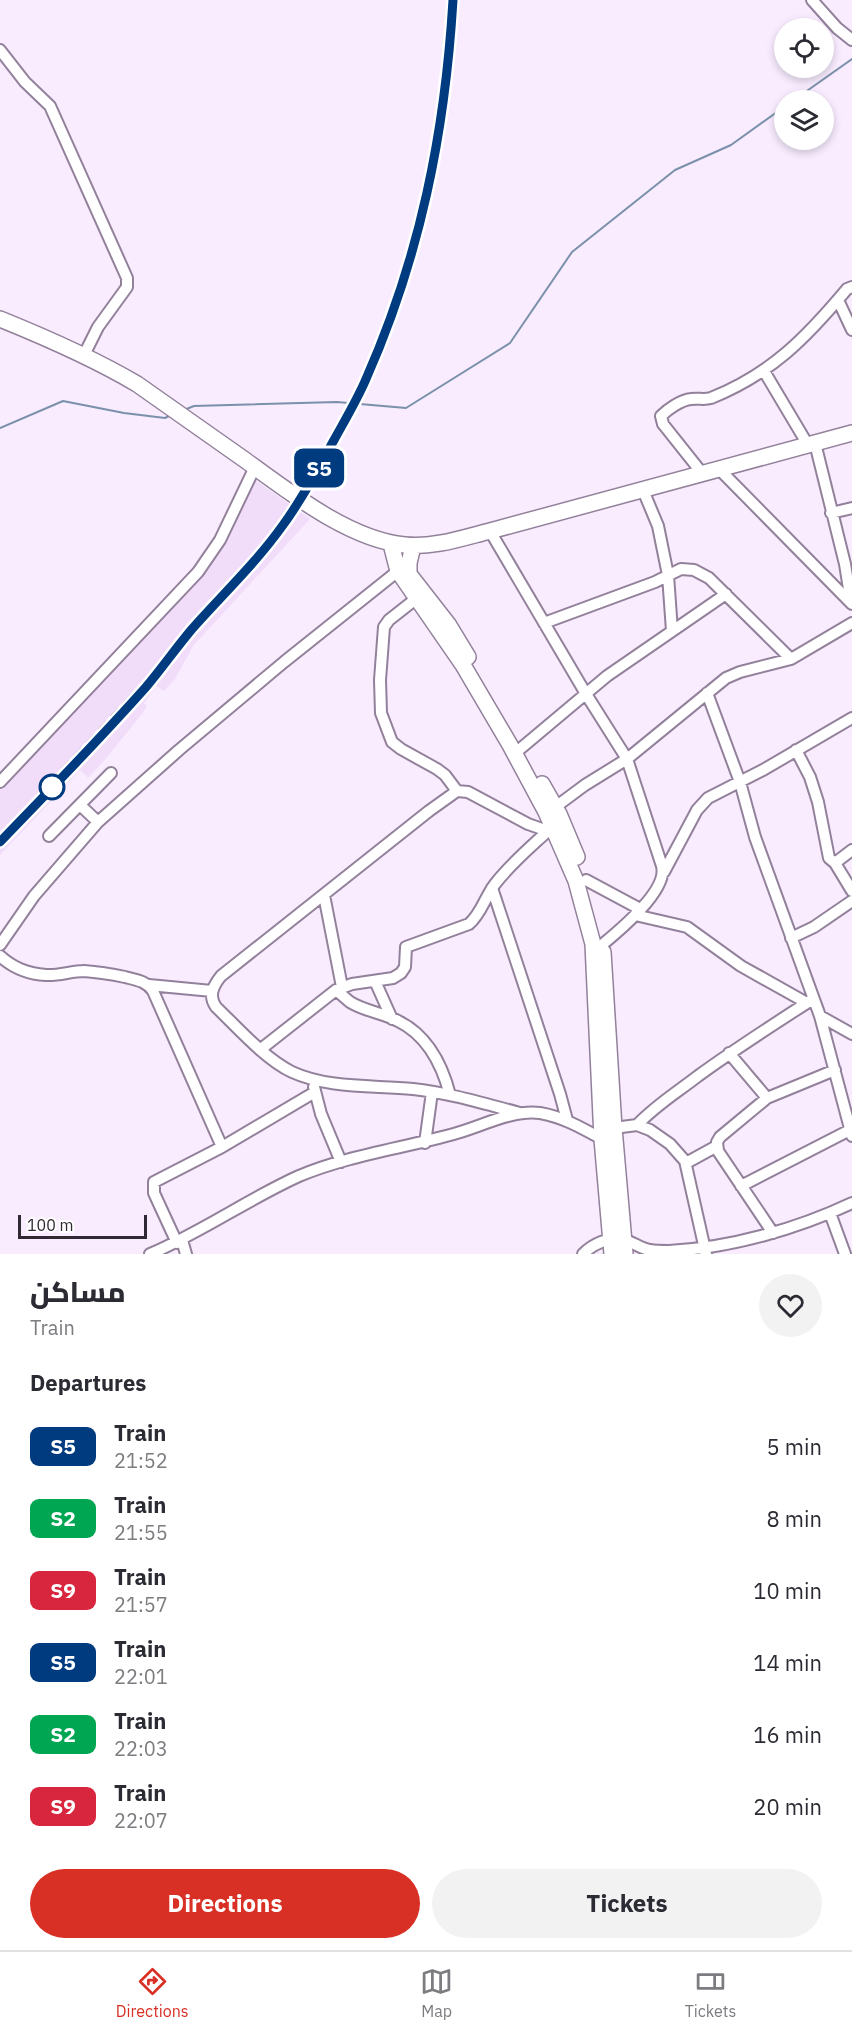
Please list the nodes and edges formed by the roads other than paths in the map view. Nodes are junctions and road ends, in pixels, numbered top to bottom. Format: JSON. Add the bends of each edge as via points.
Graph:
{"nodes":[{"id":1,"x":812,"y":0,"type":"edge"},
{"id":2,"x":852,"y":40,"type":"edge"},
{"id":3,"x":0,"y":50,"type":"edge"},
{"id":4,"x":852,"y":287,"type":"edge"},
{"id":5,"x":838,"y":300,"type":"junction"},
{"id":6,"x":0,"y":319,"type":"edge"},
{"id":7,"x":852,"y":330,"type":"edge"},
{"id":8,"x":84,"y":355,"type":"junction"},
{"id":9,"x":764,"y":371,"type":"junction"},
{"id":10,"x":852,"y":433,"type":"edge"},
{"id":11,"x":812,"y":444,"type":"junction"},
{"id":12,"x":255,"y":467,"type":"junction"},
{"id":13,"x":718,"y":468,"type":"junction"},
{"id":14,"x":702,"y":473,"type":"junction"},
{"id":15,"x":644,"y":490,"type":"junction"},
{"id":16,"x":852,"y":508,"type":"edge"},
{"id":17,"x":831,"y":513,"type":"junction"},
{"id":18,"x":490,"y":531,"type":"junction"},
{"id":19,"x":391,"y":544,"type":"junction"},
{"id":20,"x":413,"y":546,"type":"junction"},
{"id":21,"x":398,"y":571,"type":"junction"},
{"id":22,"x":668,"y":575,"type":"junction"},
{"id":23,"x":726,"y":594,"type":"junction"},
{"id":24,"x":417,"y":598,"type":"junction"},
{"id":25,"x":851,"y":603,"type":"edge"},
{"id":26,"x":544,"y":623,"type":"junction"},
{"id":27,"x":852,"y":623,"type":"edge"},
{"id":28,"x":672,"y":631,"type":"junction"},
{"id":29,"x":791,"y":659,"type":"junction"},
{"id":30,"x":707,"y":693,"type":"junction"},
{"id":31,"x":586,"y":694,"type":"junction"},
{"id":32,"x":852,"y":718,"type":"edge"},
{"id":33,"x":520,"y":749,"type":"junction"},
{"id":34,"x":796,"y":750,"type":"junction"},
{"id":35,"x":627,"y":759,"type":"junction"},
{"id":36,"x":111,"y":773,"type":"dead end"},
{"id":37,"x":0,"y":782,"type":"edge"},
{"id":38,"x":740,"y":782,"type":"junction"},
{"id":39,"x":457,"y":791,"type":"junction"},
{"id":40,"x":80,"y":805,"type":"junction"},
{"id":41,"x":553,"y":820,"type":"junction"},
{"id":42,"x":98,"y":822,"type":"junction"},
{"id":43,"x":49,"y":836,"type":"dead end"},
{"id":44,"x":852,"y":850,"type":"edge"},
{"id":45,"x":835,"y":863,"type":"junction"},
{"id":46,"x":664,"y":872,"type":"junction"},
{"id":47,"x":586,"y":880,"type":"junction"},
{"id":48,"x":492,"y":888,"type":"junction"},
{"id":49,"x":852,"y":891,"type":"edge"},
{"id":50,"x":324,"y":895,"type":"junction"},
{"id":51,"x":852,"y":901,"type":"edge"},
{"id":52,"x":637,"y":912,"type":"junction"},
{"id":53,"x":791,"y":938,"type":"junction"},
{"id":54,"x":603,"y":944,"type":"junction"},
{"id":55,"x":0,"y":945,"type":"edge"},
{"id":56,"x":0,"y":956,"type":"edge"},
{"id":57,"x":375,"y":981,"type":"junction"},
{"id":58,"x":149,"y":985,"type":"junction"},
{"id":59,"x":339,"y":988,"type":"junction"},
{"id":60,"x":212,"y":991,"type":"junction"},
{"id":61,"x":810,"y":1001,"type":"junction"},
{"id":62,"x":820,"y":1016,"type":"junction"},
{"id":63,"x":392,"y":1019,"type":"junction"},
{"id":64,"x":852,"y":1034,"type":"edge"},
{"id":65,"x":261,"y":1049,"type":"junction"},
{"id":66,"x":729,"y":1053,"type":"junction"},
{"id":67,"x":835,"y":1070,"type":"junction"},
{"id":68,"x":313,"y":1079,"type":"junction"},
{"id":69,"x":315,"y":1092,"type":"junction"},
{"id":70,"x":432,"y":1092,"type":"junction"},
{"id":71,"x":450,"y":1095,"type":"junction"},
{"id":72,"x":766,"y":1098,"type":"junction"},
{"id":73,"x":520,"y":1113,"type":"junction"},
{"id":74,"x":567,"y":1120,"type":"junction"},
{"id":75,"x":637,"y":1125,"type":"junction"},
{"id":76,"x":614,"y":1128,"type":"junction"},
{"id":77,"x":851,"y":1133,"type":"edge"},
{"id":78,"x":602,"y":1139,"type":"junction"},
{"id":79,"x":425,"y":1143,"type":"junction"},
{"id":80,"x":717,"y":1146,"type":"junction"},
{"id":81,"x":222,"y":1147,"type":"junction"},
{"id":82,"x":341,"y":1162,"type":"junction"},
{"id":83,"x":686,"y":1163,"type":"junction"},
{"id":84,"x":741,"y":1186,"type":"junction"},
{"id":85,"x":852,"y":1203,"type":"edge"},
{"id":86,"x":830,"y":1213,"type":"junction"},
{"id":87,"x":773,"y":1233,"type":"junction"},
{"id":88,"x":180,"y":1241,"type":"junction"},
{"id":89,"x":618,"y":1247,"type":"edge"},
{"id":90,"x":705,"y":1250,"type":"edge"},
{"id":91,"x":150,"y":1254,"type":"edge"},
{"id":92,"x":186,"y":1254,"type":"edge"},
{"id":93,"x":583,"y":1254,"type":"edge"},
{"id":94,"x":845,"y":1254,"type":"edge"}],
"edges":[{"from":1,"to":2,"type":"street"},
{"from":3,"to":8,"type":"street","via":[[50,106],[127,278],[127,287],[98,327]]},
{"from":4,"to":5,"type":"street"},
{"from":5,"to":7,"type":"street"},
{"from":5,"to":9,"type":"street","via":[[818,324]]},
{"from":6,"to":8,"type":"street"},
{"from":8,"to":12,"type":"street","via":[[137,384]]},
{"from":9,"to":11,"type":"street"},
{"from":9,"to":14,"type":"street","via":[[711,398],[686,400],[661,416]]},
{"from":10,"to":11,"type":"street"},
{"from":11,"to":13,"type":"street"},
{"from":11,"to":17,"type":"street"},
{"from":12,"to":19,"type":"street","via":[[353,531]]},
{"from":12,"to":37,"type":"street","via":[[220,540],[198,572]]},
{"from":13,"to":14,"type":"street"},
{"from":13,"to":25,"type":"street"},
{"from":14,"to":15,"type":"street"},
{"from":15,"to":18,"type":"street"},
{"from":15,"to":22,"type":"street","via":[[658,526]]},
{"from":16,"to":17,"type":"street"},
{"from":17,"to":25,"type":"street"},
{"from":18,"to":20,"type":"street"},
{"from":18,"to":26,"type":"street"},
{"from":19,"to":20,"type":"street"},
{"from":19,"to":21,"type":"street"},
{"from":20,"to":33,"type":"street","via":[[409,574],[448,624]]},
{"from":21,"to":24,"type":"street"},
{"from":21,"to":42,"type":"street","via":[[284,662]]},
{"from":22,"to":23,"type":"street","via":[[681,569],[694,570]]},
{"from":22,"to":26,"type":"street"},
{"from":22,"to":28,"type":"street"},
{"from":23,"to":28,"type":"street"},
{"from":23,"to":29,"type":"street"},
{"from":24,"to":39,"type":"street","via":[[384,627],[381,713],[392,742],[437,769]]},
{"from":24,"to":41,"type":"street","via":[[477,689]]},
{"from":26,"to":31,"type":"street"},
{"from":27,"to":29,"type":"street"},
{"from":28,"to":31,"type":"street"},
{"from":29,"to":30,"type":"street","via":[[733,675]]},
{"from":30,"to":35,"type":"street"},
{"from":30,"to":38,"type":"street"},
{"from":31,"to":33,"type":"street"},
{"from":31,"to":35,"type":"street"},
{"from":32,"to":34,"type":"street"},
{"from":33,"to":41,"type":"street"},
{"from":34,"to":38,"type":"street"},
{"from":34,"to":45,"type":"street","via":[[810,777],[829,858]]},
{"from":35,"to":41,"type":"street","via":[[585,784]]},
{"from":35,"to":46,"type":"street"},
{"from":36,"to":40,"type":"street"},
{"from":38,"to":46,"type":"street","via":[[703,803]]},
{"from":38,"to":53,"type":"street","via":[[754,837]]},
{"from":39,"to":41,"type":"street","via":[[468,792],[528,824]]},
{"from":39,"to":50,"type":"street"},
{"from":40,"to":42,"type":"street"},
{"from":40,"to":43,"type":"street"},
{"from":41,"to":47,"type":"street"},
{"from":41,"to":48,"type":"street"},
{"from":41,"to":78,"type":"street","via":[[576,881],[593,944]]},
{"from":42,"to":55,"type":"street","via":[[34,896]]},
{"from":44,"to":45,"type":"street"},
{"from":45,"to":49,"type":"street"},
{"from":46,"to":52,"type":"street","via":[[661,882]]},
{"from":47,"to":52,"type":"street"},
{"from":47,"to":54,"type":"street"},
{"from":48,"to":57,"type":"street","via":[[469,924],[406,947],[403,971],[393,978]]},
{"from":48,"to":74,"type":"street"},
{"from":50,"to":59,"type":"street"},
{"from":50,"to":60,"type":"street","via":[[221,976]]},
{"from":51,"to":53,"type":"street"},
{"from":52,"to":54,"type":"street"},
{"from":52,"to":61,"type":"street","via":[[687,927],[741,966]]},
{"from":53,"to":61,"type":"street"},
{"from":54,"to":76,"type":"street"},
{"from":56,"to":58,"type":"street","via":[[9,965],[47,975],[102,972]]},
{"from":57,"to":59,"type":"street"},
{"from":57,"to":63,"type":"street"},
{"from":58,"to":60,"type":"street"},
{"from":58,"to":81,"type":"street"},
{"from":59,"to":63,"type":"street","via":[[351,1003]]},
{"from":59,"to":65,"type":"street"},
{"from":60,"to":65,"type":"street","via":[[214,1005]]},
{"from":61,"to":62,"type":"street"},
{"from":61,"to":66,"type":"street"},
{"from":62,"to":64,"type":"street"},
{"from":62,"to":67,"type":"street"},
{"from":63,"to":71,"type":"street","via":[[428,1044]]},
{"from":65,"to":68,"type":"street","via":[[284,1067]]},
{"from":66,"to":72,"type":"street"},
{"from":66,"to":75,"type":"street","via":[[653,1108]]},
{"from":67,"to":72,"type":"street"},
{"from":67,"to":77,"type":"street"},
{"from":68,"to":69,"type":"street"},
{"from":68,"to":70,"type":"street"},
{"from":69,"to":81,"type":"street"},
{"from":69,"to":82,"type":"street"},
{"from":70,"to":71,"type":"street"},
{"from":70,"to":79,"type":"street"},
{"from":71,"to":73,"type":"street"},
{"from":72,"to":80,"type":"street","via":[[720,1137]]},
{"from":73,"to":74,"type":"street"},
{"from":73,"to":79,"type":"street"},
{"from":74,"to":78,"type":"street"},
{"from":75,"to":76,"type":"street"},
{"from":75,"to":83,"type":"street","via":[[670,1144]]},
{"from":76,"to":89,"type":"street"},
{"from":77,"to":84,"type":"street"},
{"from":78,"to":89,"type":"street"},
{"from":79,"to":82,"type":"street"},
{"from":80,"to":83,"type":"street"},
{"from":80,"to":84,"type":"street"},
{"from":81,"to":88,"type":"street","via":[[153,1185],[160,1208]]},
{"from":82,"to":88,"type":"street","via":[[291,1181]]},
{"from":83,"to":90,"type":"street"},
{"from":84,"to":87,"type":"street"},
{"from":85,"to":86,"type":"street"},
{"from":86,"to":87,"type":"street"},
{"from":86,"to":94,"type":"street"},
{"from":87,"to":90,"type":"street"},
{"from":88,"to":91,"type":"street"},
{"from":88,"to":92,"type":"street"},
{"from":89,"to":90,"type":"street"},
{"from":89,"to":93,"type":"street","via":[[597,1242]]}]}
